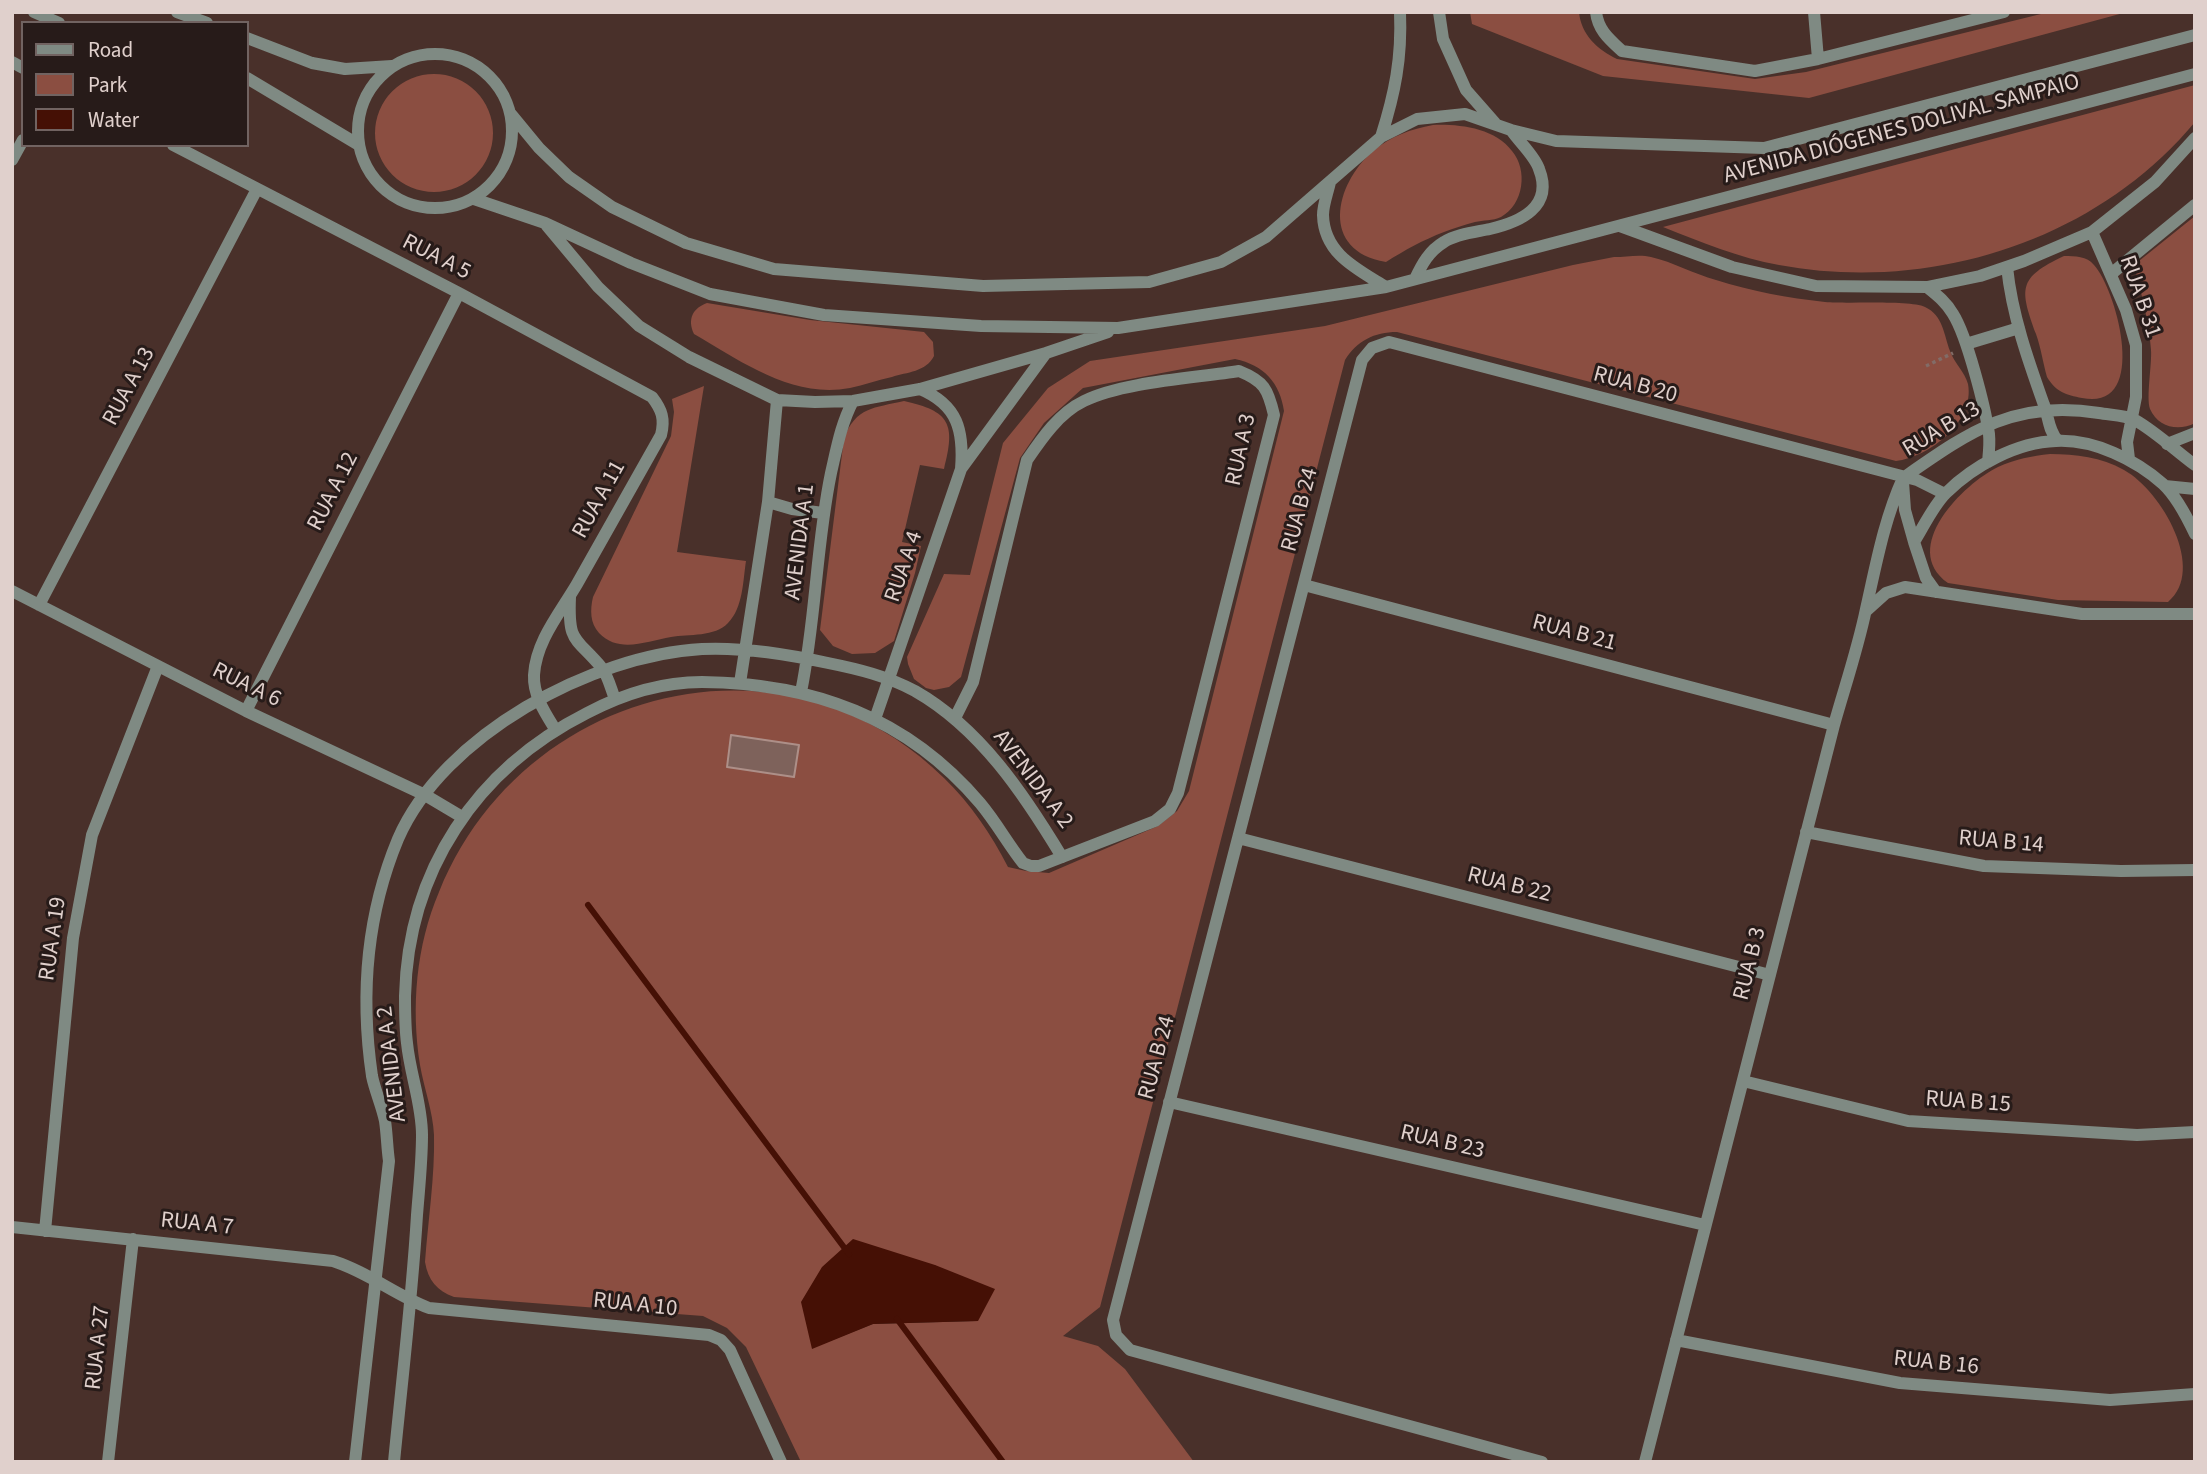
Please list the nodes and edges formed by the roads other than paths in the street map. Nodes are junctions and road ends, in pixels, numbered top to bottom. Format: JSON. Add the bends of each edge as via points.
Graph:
{"nodes":[{"id":1,"x":34,"y":12,"type":"edge"},
{"id":2,"x":177,"y":12,"type":"edge"},
{"id":3,"x":1400,"y":12,"type":"edge"},
{"id":4,"x":1439,"y":12,"type":"edge"},
{"id":5,"x":1596,"y":12,"type":"edge"},
{"id":6,"x":1814,"y":12,"type":"edge"},
{"id":7,"x":2004,"y":12,"type":"edge"},
{"id":8,"x":54,"y":21,"type":"edge"},
{"id":9,"x":202,"y":21,"type":"edge"},
{"id":10,"x":2195,"y":35,"type":"edge"},
{"id":11,"x":248,"y":38,"type":"edge"},
{"id":12,"x":1818,"y":59,"type":"junction"},
{"id":13,"x":393,"y":66,"type":"junction"},
{"id":14,"x":2195,"y":74,"type":"edge"},
{"id":15,"x":248,"y":79,"type":"edge"},
{"id":16,"x":511,"y":114,"type":"junction"},
{"id":17,"x":1498,"y":126,"type":"junction"},
{"id":18,"x":1511,"y":130,"type":"junction"},
{"id":19,"x":1381,"y":137,"type":"junction"},
{"id":20,"x":2195,"y":138,"type":"edge"},
{"id":21,"x":21,"y":144,"type":"edge"},
{"id":22,"x":359,"y":145,"type":"junction"},
{"id":23,"x":177,"y":147,"type":"edge"},
{"id":24,"x":12,"y":160,"type":"edge"},
{"id":25,"x":1330,"y":182,"type":"junction"},
{"id":26,"x":257,"y":189,"type":"junction"},
{"id":27,"x":474,"y":199,"type":"junction"},
{"id":28,"x":2195,"y":205,"type":"edge"},
{"id":29,"x":545,"y":223,"type":"junction"},
{"id":30,"x":1620,"y":225,"type":"junction"},
{"id":31,"x":2092,"y":232,"type":"junction"},
{"id":32,"x":2007,"y":267,"type":"junction"},
{"id":33,"x":2111,"y":274,"type":"junction"},
{"id":34,"x":1415,"y":279,"type":"junction"},
{"id":35,"x":1386,"y":287,"type":"junction"},
{"id":36,"x":1927,"y":287,"type":"junction"},
{"id":37,"x":459,"y":293,"type":"junction"},
{"id":38,"x":1118,"y":328,"type":"junction"},
{"id":39,"x":2019,"y":328,"type":"junction"},
{"id":40,"x":1966,"y":344,"type":"junction"},
{"id":41,"x":1046,"y":353,"type":"junction"},
{"id":42,"x":1362,"y":360,"type":"joint"},
{"id":43,"x":920,"y":389,"type":"junction"},
{"id":44,"x":777,"y":400,"type":"junction"},
{"id":45,"x":853,"y":401,"type":"junction"},
{"id":46,"x":2046,"y":409,"type":"junction"},
{"id":47,"x":2133,"y":419,"type":"junction"},
{"id":48,"x":664,"y":423,"type":"joint"},
{"id":49,"x":1987,"y":424,"type":"junction"},
{"id":50,"x":2195,"y":433,"type":"edge"},
{"id":51,"x":2057,"y":440,"type":"junction"},
{"id":52,"x":2167,"y":444,"type":"junction"},
{"id":53,"x":2129,"y":459,"type":"junction"},
{"id":54,"x":1988,"y":462,"type":"junction"},
{"id":55,"x":2195,"y":465,"type":"edge"},
{"id":56,"x":961,"y":469,"type":"junction"},
{"id":57,"x":1903,"y":478,"type":"junction"},
{"id":58,"x":2165,"y":486,"type":"junction"},
{"id":59,"x":2195,"y":489,"type":"edge"},
{"id":60,"x":1945,"y":494,"type":"junction"},
{"id":61,"x":768,"y":502,"type":"junction"},
{"id":62,"x":823,"y":513,"type":"junction"},
{"id":63,"x":2195,"y":534,"type":"edge"},
{"id":64,"x":1914,"y":542,"type":"junction"},
{"id":65,"x":1304,"y":585,"type":"junction"},
{"id":66,"x":12,"y":591,"type":"edge"},
{"id":67,"x":1936,"y":592,"type":"junction"},
{"id":68,"x":570,"y":597,"type":"junction"},
{"id":69,"x":39,"y":605,"type":"junction"},
{"id":70,"x":1866,"y":611,"type":"junction"},
{"id":71,"x":2195,"y":614,"type":"edge"},
{"id":72,"x":745,"y":650,"type":"junction"},
{"id":73,"x":808,"y":659,"type":"junction"},
{"id":74,"x":158,"y":666,"type":"junction"},
{"id":75,"x":604,"y":670,"type":"junction"},
{"id":76,"x":890,"y":678,"type":"junction"},
{"id":77,"x":740,"y":683,"type":"junction"},
{"id":78,"x":802,"y":692,"type":"junction"},
{"id":79,"x":538,"y":699,"type":"junction"},
{"id":80,"x":615,"y":699,"type":"junction"},
{"id":81,"x":246,"y":710,"type":"junction"},
{"id":82,"x":955,"y":718,"type":"junction"},
{"id":83,"x":874,"y":719,"type":"junction"},
{"id":84,"x":1834,"y":724,"type":"junction"},
{"id":85,"x":555,"y":729,"type":"junction"},
{"id":86,"x":425,"y":795,"type":"junction"},
{"id":87,"x":462,"y":817,"type":"junction"},
{"id":88,"x":1807,"y":832,"type":"junction"},
{"id":89,"x":1238,"y":838,"type":"junction"},
{"id":90,"x":1062,"y":857,"type":"junction"},
{"id":91,"x":2195,"y":870,"type":"edge"},
{"id":92,"x":1770,"y":975,"type":"junction"},
{"id":93,"x":1742,"y":1081,"type":"junction"},
{"id":94,"x":1168,"y":1102,"type":"junction"},
{"id":95,"x":2195,"y":1132,"type":"edge"},
{"id":96,"x":1705,"y":1225,"type":"junction"},
{"id":97,"x":12,"y":1227,"type":"edge"},
{"id":98,"x":45,"y":1231,"type":"junction"},
{"id":99,"x":133,"y":1240,"type":"junction"},
{"id":100,"x":374,"y":1279,"type":"junction"},
{"id":101,"x":410,"y":1301,"type":"junction"},
{"id":102,"x":1676,"y":1339,"type":"junction"},
{"id":103,"x":2195,"y":1394,"type":"edge"},
{"id":104,"x":108,"y":1462,"type":"edge"},
{"id":105,"x":355,"y":1462,"type":"edge"},
{"id":106,"x":394,"y":1462,"type":"edge"},
{"id":107,"x":781,"y":1462,"type":"edge"},
{"id":108,"x":1542,"y":1462,"type":"edge"},
{"id":109,"x":1645,"y":1462,"type":"edge"}],
"edges":[{"from":1,"to":8,"type":"street"},
{"from":2,"to":9,"type":"street"},
{"from":3,"to":19,"type":"street","via":[[1394,95]]},
{"from":4,"to":17,"type":"street","via":[[1443,38],[1466,90]]},
{"from":5,"to":12,"type":"street","via":[[1606,37],[1622,51],[1755,71]]},
{"from":6,"to":12,"type":"street"},
{"from":7,"to":12,"type":"street"},
{"from":10,"to":18,"type":"street","name":"AVENIDA DIÓGENES DOLIVAL SAMPAIO","via":[[1764,148],[1556,141]]},
{"from":11,"to":13,"type":"street","via":[[312,63],[345,69]]},
{"from":13,"to":16,"type":"street","via":[[415,56],[440,54],[464,60],[485,72],[502,91]]},
{"from":13,"to":22,"type":"street","via":[[364,100],[358,122]]},
{"from":14,"to":30,"type":"street","name":"AVENIDA DIÓGENES DOLIVAL SAMPAIO"},
{"from":15,"to":22,"type":"street"},
{"from":16,"to":25,"type":"street","name":"AVENIDA DIÓGENES DOLIVAL SAMPAIO","via":[[569,177],[612,207],[686,243],[774,269],[983,286],[1149,282],[1221,262],[1266,237]]},
{"from":16,"to":27,"type":"street","via":[[513,139],[507,163],[493,184]]},
{"from":17,"to":18,"type":"street","name":"AVENIDA DIÓGENES DOLIVAL SAMPAIO"},
{"from":17,"to":19,"type":"street","name":"AVENIDA DIÓGENES DOLIVAL SAMPAIO","via":[[1465,114],[1417,119]]},
{"from":18,"to":34,"type":"street","via":[[1539,168],[1543,187],[1537,205],[1508,224],[1445,240],[1426,257]]},
{"from":19,"to":25,"type":"street","name":"AVENIDA DIÓGENES DOLIVAL SAMPAIO"},
{"from":20,"to":31,"type":"street","via":[[2155,182]]},
{"from":21,"to":24,"type":"street"},
{"from":22,"to":27,"type":"street","via":[[367,168],[382,188],[402,202],[426,209],[451,208]]},
{"from":23,"to":26,"type":"street","name":"RUA A 5"},
{"from":25,"to":35,"type":"street","via":[[1323,215],[1329,239],[1343,261]]},
{"from":26,"to":37,"type":"street","name":"RUA A 5"},
{"from":26,"to":69,"type":"street","name":"RUA A 13"},
{"from":27,"to":29,"type":"street","name":"AVENIDA DIÓGENES DOLIVAL SAMPAIO"},
{"from":28,"to":33,"type":"street"},
{"from":29,"to":38,"type":"street","name":"AVENIDA DIÓGENES DOLIVAL SAMPAIO","via":[[710,294],[811,313],[981,326]]},
{"from":29,"to":44,"type":"street","via":[[598,287],[639,326],[689,358]]},
{"from":30,"to":34,"type":"street","name":"AVENIDA DIÓGENES DOLIVAL SAMPAIO"},
{"from":30,"to":36,"type":"street","via":[[1732,267],[1816,286]]},
{"from":31,"to":32,"type":"street"},
{"from":31,"to":33,"type":"street","name":"RUA B 31"},
{"from":32,"to":36,"type":"street"},
{"from":32,"to":39,"type":"street"},
{"from":33,"to":47,"type":"street","name":"RUA B 31","via":[[2136,345]]},
{"from":34,"to":35,"type":"street","name":"AVENIDA DIÓGENES DOLIVAL SAMPAIO"},
{"from":35,"to":38,"type":"street","name":"AVENIDA DIÓGENES DOLIVAL SAMPAIO"},
{"from":36,"to":40,"type":"street","via":[[1945,301]]},
{"from":37,"to":48,"type":"street","name":"RUA A 5","via":[[652,397],[661,408]]},
{"from":37,"to":81,"type":"street","name":"RUA A 12"},
{"from":38,"to":41,"type":"street"},
{"from":39,"to":40,"type":"street"},
{"from":39,"to":46,"type":"street"},
{"from":40,"to":49,"type":"street"},
{"from":41,"to":43,"type":"street"},
{"from":41,"to":56,"type":"street","name":"RUA A 4"},
{"from":42,"to":57,"type":"street","name":"RUA B 20","via":[[1372,348],[1389,342]]},
{"from":42,"to":65,"type":"street","name":"RUA B 24"},
{"from":43,"to":45,"type":"street"},
{"from":43,"to":56,"type":"street","name":"RUA A 4","via":[[953,415],[963,443]]},
{"from":44,"to":45,"type":"street"},
{"from":44,"to":61,"type":"street","name":"AVENIDA A 1"},
{"from":45,"to":62,"type":"street","name":"AVENIDA A 1","via":[[843,422]]},
{"from":46,"to":47,"type":"street","name":"RUA B 13"},
{"from":46,"to":49,"type":"street","name":"RUA B 13"},
{"from":46,"to":51,"type":"street"},
{"from":47,"to":52,"type":"street","name":"RUA B 13"},
{"from":47,"to":53,"type":"street","name":"RUA B 31","via":[[2127,442]]},
{"from":48,"to":68,"type":"street","name":"RUA A 11"},
{"from":49,"to":54,"type":"street"},
{"from":49,"to":57,"type":"street","name":"RUA B 13"},
{"from":50,"to":52,"type":"street"},
{"from":51,"to":53,"type":"street"},
{"from":51,"to":54,"type":"street"},
{"from":52,"to":55,"type":"street","name":"RUA B 13"},
{"from":53,"to":58,"type":"street"},
{"from":54,"to":60,"type":"street"},
{"from":56,"to":76,"type":"street","name":"RUA A 4"},
{"from":57,"to":60,"type":"street","name":"RUA B 20","via":[[1930,484]]},
{"from":57,"to":64,"type":"street"},
{"from":57,"to":70,"type":"street","name":"RUA B 3"},
{"from":58,"to":59,"type":"street"},
{"from":58,"to":63,"type":"street"},
{"from":60,"to":64,"type":"street"},
{"from":61,"to":62,"type":"street"},
{"from":61,"to":72,"type":"street","name":"AVENIDA A 1"},
{"from":62,"to":73,"type":"street","name":"AVENIDA A 1"},
{"from":64,"to":67,"type":"street","via":[[1926,578]]},
{"from":65,"to":84,"type":"street","name":"RUA B 21"},
{"from":65,"to":89,"type":"street","name":"RUA B 24"},
{"from":66,"to":69,"type":"street","name":"RUA A 6"},
{"from":67,"to":70,"type":"street","via":[[1895,589]]},
{"from":67,"to":71,"type":"street","via":[[2082,614]]},
{"from":68,"to":75,"type":"street","via":[[572,634]]},
{"from":68,"to":79,"type":"street","name":"RUA A 11","via":[[545,636],[536,662]]},
{"from":69,"to":74,"type":"street","name":"RUA A 6"},
{"from":70,"to":84,"type":"street","name":"RUA B 3"},
{"from":72,"to":73,"type":"street","name":"AVENIDA A 2"},
{"from":72,"to":75,"type":"street","name":"AVENIDA A 2","via":[[701,649]]},
{"from":72,"to":77,"type":"street","name":"AVENIDA A 1"},
{"from":73,"to":76,"type":"street","name":"AVENIDA A 2"},
{"from":73,"to":78,"type":"street","name":"AVENIDA A 1"},
{"from":74,"to":81,"type":"street","name":"RUA A 6"},
{"from":74,"to":98,"type":"street","name":"RUA A 19","via":[[92,835],[73,938]]},
{"from":75,"to":79,"type":"street","name":"AVENIDA A 2"},
{"from":75,"to":80,"type":"street"},
{"from":76,"to":82,"type":"street","name":"AVENIDA A 2"},
{"from":76,"to":83,"type":"street","name":"RUA A 4"},
{"from":77,"to":78,"type":"street","name":"AVENIDA A 2"},
{"from":77,"to":80,"type":"street","name":"AVENIDA A 2","via":[[685,682],[637,690]]},
{"from":78,"to":83,"type":"street","name":"AVENIDA A 2"},
{"from":79,"to":85,"type":"street","name":"RUA A 11"},
{"from":79,"to":86,"type":"street","name":"AVENIDA A 2","via":[[470,745]]},
{"from":80,"to":85,"type":"street","name":"AVENIDA A 2"},
{"from":81,"to":86,"type":"street","name":"RUA A 6"},
{"from":82,"to":90,"type":"street","name":"AVENIDA A 2","via":[[1020,792]]},
{"from":82,"to":90,"type":"street","name":"RUA A 3","via":[[973,682],[1027,460],[1049,429],[1082,402],[1121,389],[1239,371],[1256,378],[1269,394],[1274,415],[1178,793],[1170,809],[1155,821]]},
{"from":83,"to":90,"type":"street","name":"AVENIDA A 2","via":[[948,770],[981,804],[1023,863],[1039,866]]},
{"from":84,"to":88,"type":"street","name":"RUA B 3"},
{"from":85,"to":87,"type":"street","name":"AVENIDA A 2","via":[[519,755]]},
{"from":86,"to":87,"type":"street","name":"RUA A 6"},
{"from":86,"to":100,"type":"street","name":"AVENIDA A 2","via":[[399,837],[381,887],[367,954],[366,1023],[389,1161]]},
{"from":87,"to":101,"type":"street","name":"AVENIDA A 2","via":[[435,864],[408,951],[407,1044],[422,1133]]},
{"from":88,"to":91,"type":"street","name":"RUA B 14","via":[[1984,866]]},
{"from":88,"to":92,"type":"street","name":"RUA B 3"},
{"from":89,"to":92,"type":"street","name":"RUA B 22"},
{"from":89,"to":94,"type":"street","name":"RUA B 24"},
{"from":92,"to":93,"type":"street","name":"RUA B 3"},
{"from":93,"to":95,"type":"street","name":"RUA B 15","via":[[1908,1121],[2137,1135]]},
{"from":93,"to":96,"type":"street","name":"RUA B 3"},
{"from":94,"to":96,"type":"street","name":"RUA B 23"},
{"from":94,"to":108,"type":"street","name":"RUA B 24","via":[[1113,1320],[1116,1335],[1130,1350]]},
{"from":96,"to":102,"type":"street","name":"RUA B 3"},
{"from":97,"to":98,"type":"street","name":"RUA A 7"},
{"from":98,"to":99,"type":"street","name":"RUA A 7"},
{"from":99,"to":100,"type":"street","name":"RUA A 7","via":[[333,1262]]},
{"from":99,"to":104,"type":"street","name":"RUA A 27"},
{"from":100,"to":101,"type":"street","name":"RUA A 7"},
{"from":100,"to":105,"type":"street","name":"AVENIDA A 2"},
{"from":101,"to":106,"type":"street","name":"AVENIDA A 2"},
{"from":101,"to":107,"type":"street","name":"RUA A 10","via":[[429,1308],[709,1335],[721,1340],[730,1350]]},
{"from":102,"to":103,"type":"street","name":"RUA B 16","via":[[1900,1383],[2110,1400]]},
{"from":102,"to":109,"type":"street","name":"RUA B 3"}]}
